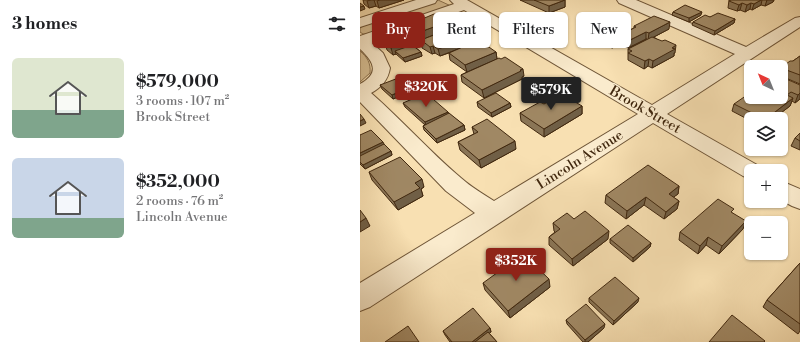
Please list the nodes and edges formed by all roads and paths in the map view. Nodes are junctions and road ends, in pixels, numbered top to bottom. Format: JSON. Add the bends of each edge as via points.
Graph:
{"nodes":[{"id":1,"x":430,"y":0,"type":"edge"},
{"id":2,"x":624,"y":0,"type":"edge"},
{"id":3,"x":461,"y":2,"type":"edge"},
{"id":4,"x":800,"y":21,"type":"edge"},
{"id":5,"x":360,"y":23,"type":"edge"},
{"id":6,"x":361,"y":41,"type":"edge"},
{"id":7,"x":748,"y":54,"type":"junction"},
{"id":8,"x":360,"y":92,"type":"edge"},
{"id":9,"x":652,"y":114,"type":"junction"},
{"id":10,"x":744,"y":167,"type":"edge"},
{"id":11,"x":788,"y":193,"type":"edge"},
{"id":12,"x":800,"y":200,"type":"edge"},
{"id":13,"x":494,"y":214,"type":"junction"},
{"id":14,"x":360,"y":298,"type":"edge"}],
"edges":[{"from":1,"to":5,"type":"street"},
{"from":2,"to":7,"type":"street"},
{"from":3,"to":6,"type":"street"},
{"from":3,"to":9,"type":"street","name":"Brook Street"},
{"from":4,"to":7,"type":"street","name":"Lincoln Avenue"},
{"from":6,"to":8,"type":"street","via":[[377,56],[382,68],[378,80]]},
{"from":7,"to":9,"type":"street","name":"Lincoln Avenue"},
{"from":8,"to":13,"type":"street","via":[[454,185]]},
{"from":9,"to":10,"type":"street","name":"Brook Street"},
{"from":9,"to":13,"type":"street","name":"Lincoln Avenue"},
{"from":11,"to":12,"type":"street"},
{"from":13,"to":14,"type":"street","name":"Lincoln Avenue"}]}
